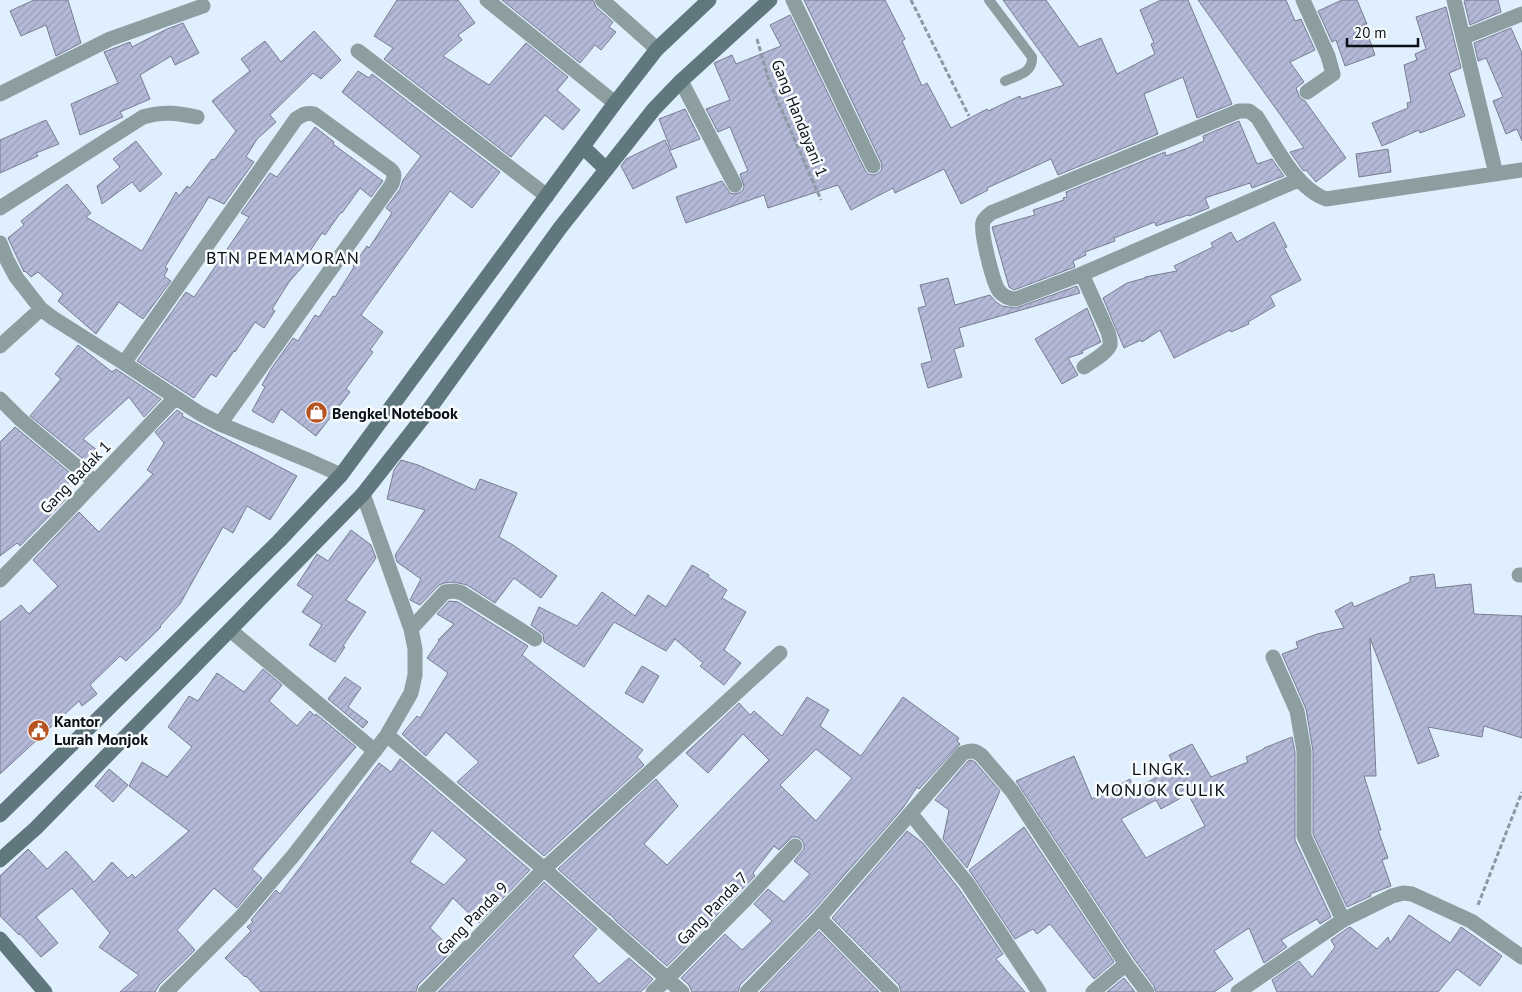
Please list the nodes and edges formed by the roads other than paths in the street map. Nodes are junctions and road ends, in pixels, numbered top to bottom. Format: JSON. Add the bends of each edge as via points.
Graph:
{"nodes":[{"id":1,"x":487,"y":0,"type":"edge"},
{"id":2,"x":602,"y":0,"type":"edge"},
{"id":3,"x":709,"y":0,"type":"edge"},
{"id":4,"x":770,"y":0,"type":"edge"},
{"id":5,"x":792,"y":0,"type":"edge"},
{"id":6,"x":989,"y":0,"type":"edge"},
{"id":7,"x":1303,"y":0,"type":"edge"},
{"id":8,"x":1454,"y":0,"type":"edge"},
{"id":9,"x":203,"y":6,"type":"dead end"},
{"id":10,"x":1522,"y":14,"type":"edge"},
{"id":11,"x":1464,"y":37,"type":"junction"},
{"id":12,"x":657,"y":49,"type":"junction"},
{"id":13,"x":358,"y":51,"type":"dead end"},
{"id":14,"x":1005,"y":81,"type":"dead end"},
{"id":15,"x":682,"y":82,"type":"junction"},
{"id":16,"x":1307,"y":92,"type":"dead end"},
{"id":17,"x":0,"y":94,"type":"edge"},
{"id":18,"x":615,"y":103,"type":"junction"},
{"id":19,"x":197,"y":117,"type":"dead end"},
{"id":20,"x":583,"y":147,"type":"junction"},
{"id":21,"x":873,"y":166,"type":"dead end"},
{"id":22,"x":606,"y":169,"type":"junction"},
{"id":23,"x":1522,"y":170,"type":"edge"},
{"id":24,"x":1496,"y":174,"type":"junction"},
{"id":25,"x":1298,"y":180,"type":"junction"},
{"id":26,"x":735,"y":185,"type":"dead end"},
{"id":27,"x":546,"y":196,"type":"junction"},
{"id":28,"x":0,"y":208,"type":"edge"},
{"id":29,"x":0,"y":243,"type":"edge"},
{"id":30,"x":1082,"y":274,"type":"junction"},
{"id":31,"x":41,"y":309,"type":"junction"},
{"id":32,"x":0,"y":346,"type":"edge"},
{"id":33,"x":124,"y":363,"type":"junction"},
{"id":34,"x":1084,"y":368,"type":"dead end"},
{"id":35,"x":175,"y":398,"type":"junction"},
{"id":36,"x":0,"y":399,"type":"edge"},
{"id":37,"x":220,"y":424,"type":"junction"},
{"id":38,"x":341,"y":475,"type":"junction"},
{"id":39,"x":95,"y":482,"type":"junction"},
{"id":40,"x":363,"y":494,"type":"junction"},
{"id":41,"x":0,"y":580,"type":"edge"},
{"id":42,"x":411,"y":629,"type":"junction"},
{"id":43,"x":230,"y":630,"type":"junction"},
{"id":44,"x":535,"y":638,"type":"dead end"},
{"id":45,"x":780,"y":652,"type":"dead end"},
{"id":46,"x":1273,"y":657,"type":"dead end"},
{"id":47,"x":387,"y":735,"type":"junction"},
{"id":48,"x":375,"y":751,"type":"junction"},
{"id":49,"x":911,"y":814,"type":"junction"},
{"id":50,"x":0,"y":815,"type":"edge"},
{"id":51,"x":794,"y":846,"type":"dead end"},
{"id":52,"x":0,"y":860,"type":"edge"},
{"id":53,"x":544,"y":869,"type":"junction"},
{"id":54,"x":819,"y":918,"type":"junction"},
{"id":55,"x":1343,"y":920,"type":"junction"},
{"id":56,"x":0,"y":940,"type":"edge"},
{"id":57,"x":1522,"y":958,"type":"edge"},
{"id":58,"x":1126,"y":964,"type":"junction"},
{"id":59,"x":667,"y":979,"type":"junction"},
{"id":60,"x":45,"y":992,"type":"edge"},
{"id":61,"x":166,"y":992,"type":"edge"},
{"id":62,"x":425,"y":992,"type":"edge"},
{"id":63,"x":653,"y":992,"type":"edge"},
{"id":64,"x":682,"y":992,"type":"edge"},
{"id":65,"x":747,"y":992,"type":"edge"},
{"id":66,"x":892,"y":992,"type":"edge"},
{"id":67,"x":1039,"y":992,"type":"edge"},
{"id":68,"x":1093,"y":992,"type":"edge"},
{"id":69,"x":1146,"y":992,"type":"edge"},
{"id":70,"x":1238,"y":992,"type":"edge"}],
"edges":[{"from":1,"to":18,"type":"street"},
{"from":2,"to":12,"type":"street"},
{"from":3,"to":12,"type":"main road"},
{"from":4,"to":15,"type":"main road"},
{"from":5,"to":21,"type":"street"},
{"from":6,"to":14,"type":"lane","via":[[1032,57],[1033,64],[1029,70]]},
{"from":7,"to":16,"type":"street","via":[[1333,74]]},
{"from":8,"to":11,"type":"street"},
{"from":9,"to":17,"type":"street","via":[[110,39]]},
{"from":10,"to":11,"type":"street"},
{"from":11,"to":24,"type":"street"},
{"from":12,"to":18,"type":"main road"},
{"from":13,"to":27,"type":"street"},
{"from":15,"to":22,"type":"main road","via":[[654,109]]},
{"from":15,"to":26,"type":"street"},
{"from":18,"to":20,"type":"main road"},
{"from":19,"to":28,"type":"street","via":[[170,112],[143,117]]},
{"from":20,"to":22,"type":"main road"},
{"from":20,"to":27,"type":"main road"},
{"from":22,"to":40,"type":"main road"},
{"from":23,"to":24,"type":"street"},
{"from":24,"to":25,"type":"street","via":[[1333,199],[1317,196]]},
{"from":25,"to":30,"type":"street"},
{"from":25,"to":30,"type":"street","via":[[1257,117],[1249,111],[1239,111],[986,217],[983,232],[994,280],[1005,297],[1016,299]]},
{"from":27,"to":38,"type":"main road"},
{"from":29,"to":31,"type":"street","via":[[16,277]]},
{"from":30,"to":34,"type":"street","via":[[1110,341],[1107,350]]},
{"from":31,"to":32,"type":"street"},
{"from":31,"to":33,"type":"street"},
{"from":33,"to":35,"type":"street"},
{"from":33,"to":37,"type":"street","via":[[296,119],[302,114],[314,114],[390,168],[395,176]]},
{"from":35,"to":37,"type":"street"},
{"from":35,"to":39,"type":"street","name":"Gang Badak 1"},
{"from":36,"to":39,"type":"street"},
{"from":37,"to":38,"type":"street"},
{"from":38,"to":50,"type":"main road"},
{"from":39,"to":41,"type":"street","name":"Gang Badak 1"},
{"from":40,"to":42,"type":"street"},
{"from":40,"to":43,"type":"main road"},
{"from":42,"to":44,"type":"street","via":[[445,592],[455,591]]},
{"from":42,"to":47,"type":"street","via":[[415,675],[411,693]]},
{"from":43,"to":48,"type":"street"},
{"from":43,"to":52,"type":"main road"},
{"from":45,"to":53,"type":"street","name":"Gang Panda 9"},
{"from":46,"to":55,"type":"street","via":[[1297,711],[1304,751],[1304,836]]},
{"from":47,"to":48,"type":"street"},
{"from":47,"to":53,"type":"street"},
{"from":48,"to":61,"type":"street","via":[[246,911]]},
{"from":49,"to":54,"type":"street"},
{"from":49,"to":58,"type":"street","via":[[963,752],[971,750],[981,755],[1012,791]]},
{"from":49,"to":67,"type":"street","via":[[967,883]]},
{"from":51,"to":59,"type":"street","name":"Gang Panda 7"},
{"from":53,"to":59,"type":"street"},
{"from":53,"to":62,"type":"street","name":"Gang Panda 9"},
{"from":54,"to":65,"type":"street"},
{"from":54,"to":66,"type":"street"},
{"from":55,"to":57,"type":"street","via":[[1392,896],[1412,894],[1471,922]]},
{"from":55,"to":70,"type":"street"},
{"from":56,"to":60,"type":"main road"},
{"from":58,"to":68,"type":"street"},
{"from":58,"to":69,"type":"street"},
{"from":59,"to":63,"type":"street","name":"Gang Panda 7"},
{"from":59,"to":64,"type":"street"}]}
